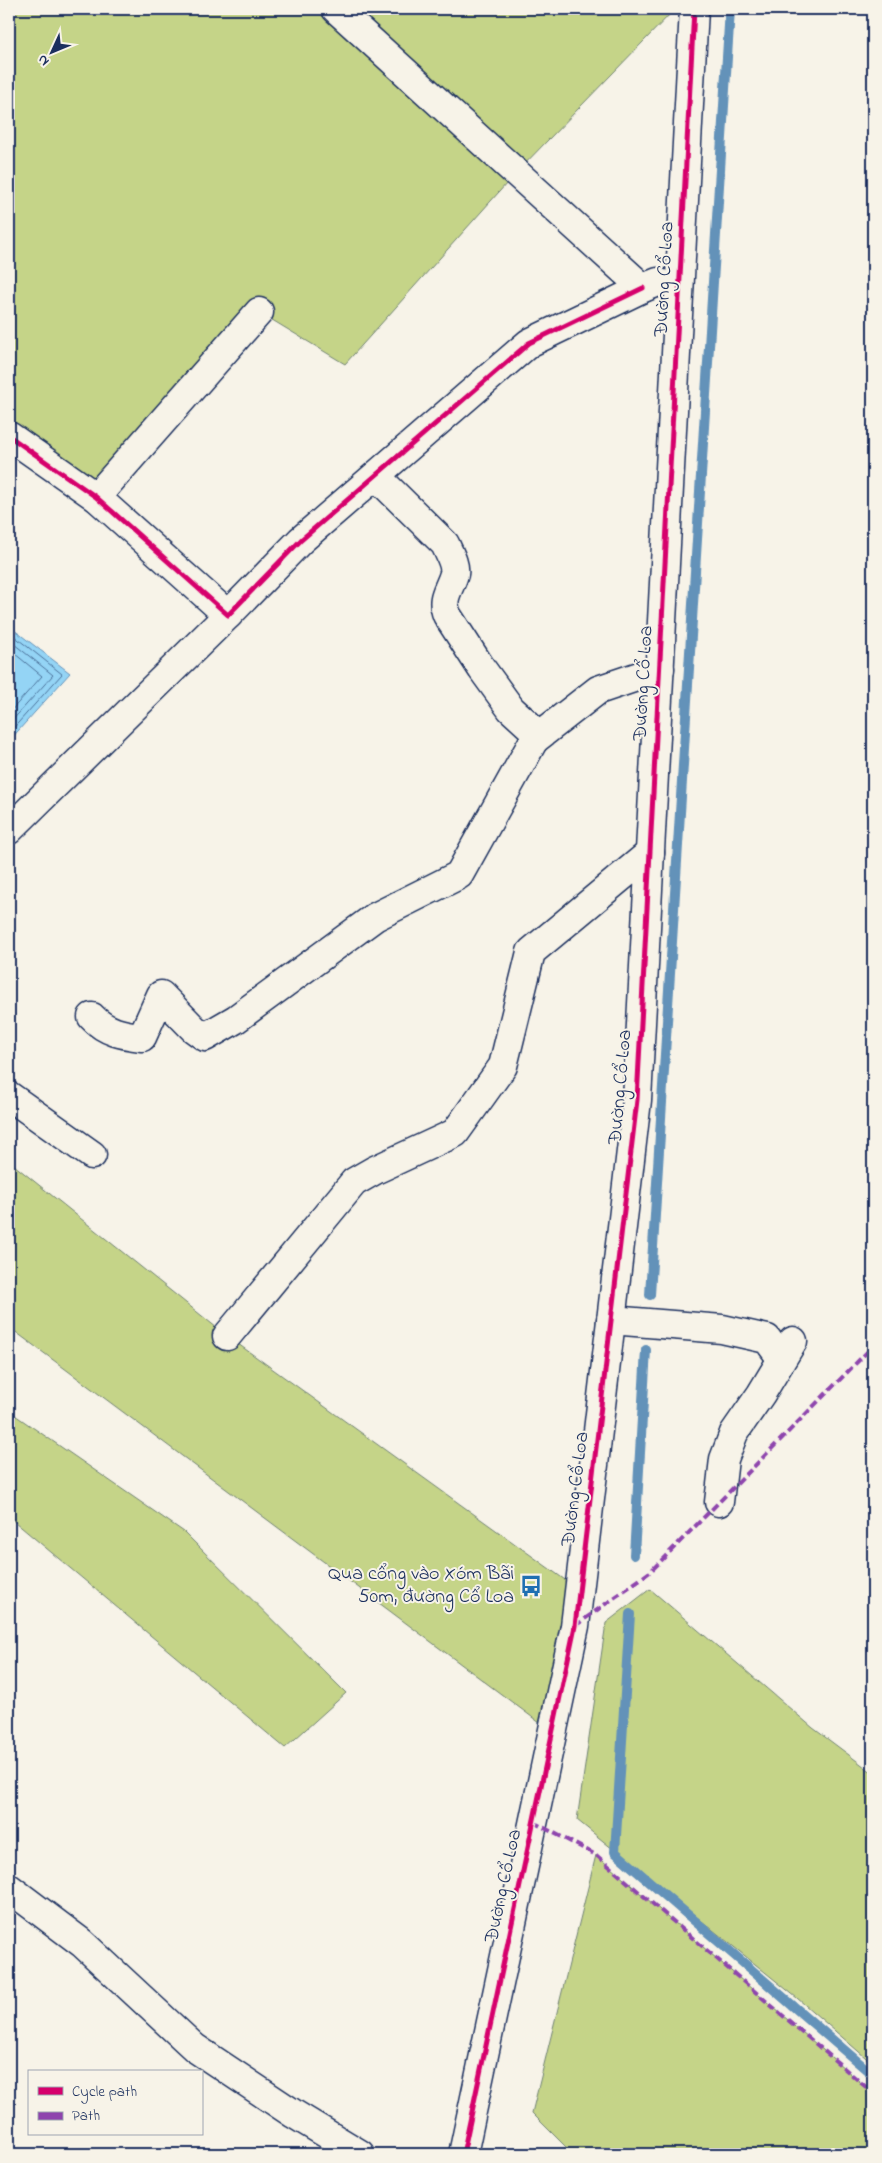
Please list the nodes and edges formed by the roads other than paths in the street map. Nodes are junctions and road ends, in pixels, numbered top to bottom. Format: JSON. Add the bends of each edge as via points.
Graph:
{"nodes":[{"id":1,"x":336,"y":9,"type":"edge"},
{"id":2,"x":694,"y":9,"type":"edge"},
{"id":3,"x":680,"y":274,"type":"junction"},
{"id":4,"x":643,"y":288,"type":"junction"},
{"id":5,"x":259,"y":312,"type":"dead end"},
{"id":6,"x":9,"y":436,"type":"edge"},
{"id":7,"x":376,"y":476,"type":"junction"},
{"id":8,"x":96,"y":497,"type":"junction"},
{"id":9,"x":228,"y":615,"type":"junction"},
{"id":10,"x":660,"y":669,"type":"junction"},
{"id":11,"x":534,"y":740,"type":"junction"},
{"id":12,"x":9,"y":830,"type":"edge"},
{"id":13,"x":650,"y":852,"type":"junction"},
{"id":14,"x":92,"y":1017,"type":"dead end"},
{"id":15,"x":9,"y":1096,"type":"edge"},
{"id":16,"x":92,"y":1155,"type":"dead end"},
{"id":17,"x":611,"y":1320,"type":"junction"},
{"id":18,"x":227,"y":1336,"type":"dead end"},
{"id":19,"x":719,"y":1502,"type":"dead end"},
{"id":20,"x":9,"y":1888,"type":"edge"},
{"id":21,"x":360,"y":2154,"type":"edge"},
{"id":22,"x":463,"y":2154,"type":"edge"}],
"edges":[{"from":1,"to":4,"type":"street"},
{"from":2,"to":3,"type":"street","name":"Đường Cổ Loa"},
{"from":3,"to":4,"type":"street"},
{"from":3,"to":10,"type":"street","name":"Đường Cổ Loa"},
{"from":4,"to":7,"type":"street","via":[[529,343]]},
{"from":5,"to":8,"type":"street"},
{"from":6,"to":8,"type":"street"},
{"from":7,"to":9,"type":"street","via":[[301,540]]},
{"from":7,"to":11,"type":"street","via":[[445,544],[454,573],[445,594],[447,615],[511,709],[534,730]]},
{"from":8,"to":9,"type":"street"},
{"from":9,"to":12,"type":"street"},
{"from":10,"to":11,"type":"street","via":[[598,690]]},
{"from":10,"to":13,"type":"street","name":"Đường Cổ Loa"},
{"from":11,"to":14,"type":"street","via":[[459,875],[375,918],[236,1019],[205,1036],[161,995],[142,1037],[119,1035]]},
{"from":13,"to":17,"type":"street","name":"Đường Cổ Loa","via":[[637,1100]]},
{"from":13,"to":18,"type":"street","via":[[531,952],[503,1066],[455,1133],[354,1182]]},
{"from":15,"to":16,"type":"street"},
{"from":17,"to":19,"type":"street","via":[[722,1329],[767,1339],[787,1350],[734,1433],[724,1460]]},
{"from":17,"to":22,"type":"street","name":"Đường Cổ Loa","via":[[575,1626]]},
{"from":20,"to":21,"type":"street","via":[[82,1943],[195,2048]]}]}
